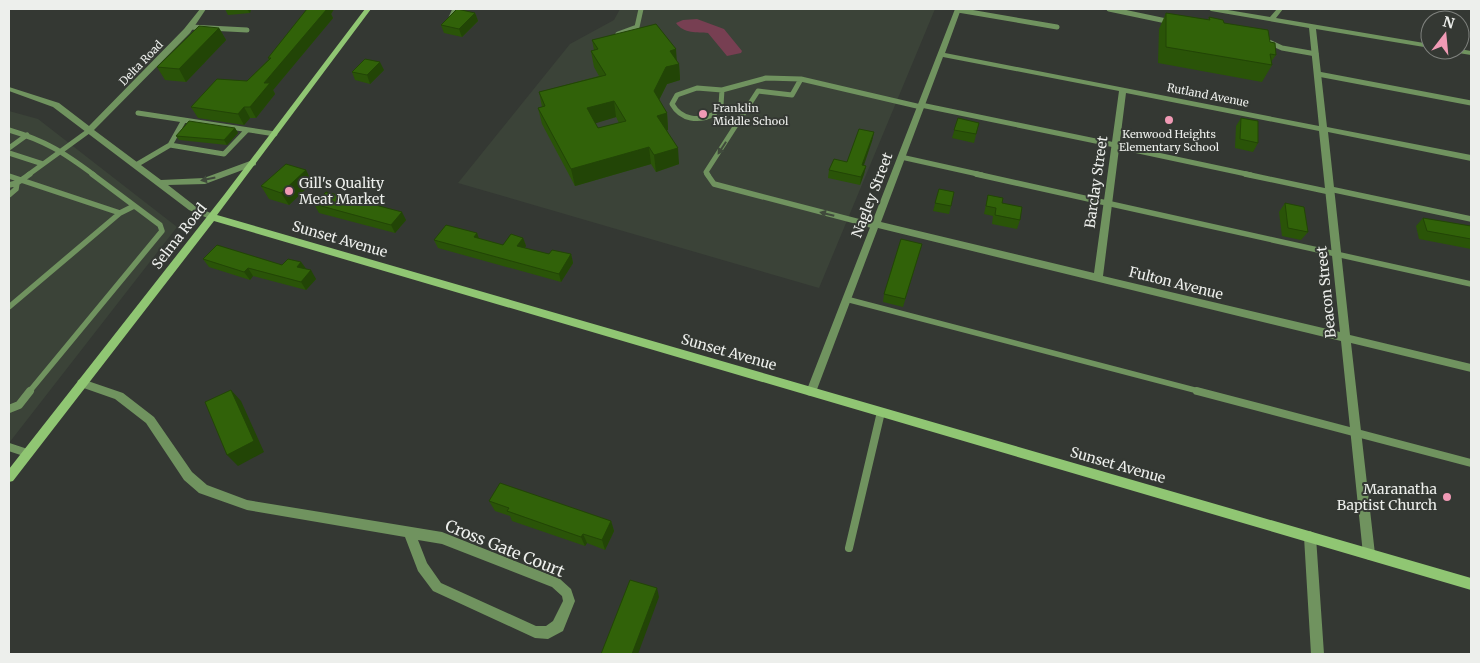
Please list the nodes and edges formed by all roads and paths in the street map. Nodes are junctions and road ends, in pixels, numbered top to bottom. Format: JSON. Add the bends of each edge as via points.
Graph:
{"nodes":[{"id":1,"x":203,"y":9,"type":"edge"},
{"id":2,"x":368,"y":9,"type":"edge"},
{"id":3,"x":455,"y":9,"type":"edge"},
{"id":4,"x":641,"y":9,"type":"edge"},
{"id":5,"x":958,"y":9,"type":"edge"},
{"id":6,"x":1109,"y":9,"type":"edge"},
{"id":7,"x":1212,"y":9,"type":"edge"},
{"id":8,"x":1280,"y":9,"type":"edge"},
{"id":9,"x":1272,"y":19,"type":"junction"},
{"id":10,"x":450,"y":20,"type":"edge"},
{"id":11,"x":1179,"y":23,"type":"edge"},
{"id":12,"x":1312,"y":26,"type":"junction"},
{"id":13,"x":190,"y":27,"type":"junction"},
{"id":14,"x":1057,"y":27,"type":"dead end"},
{"id":15,"x":247,"y":30,"type":"dead end"},
{"id":16,"x":612,"y":36,"type":"edge"},
{"id":17,"x":1261,"y":39,"type":"edge"},
{"id":18,"x":1420,"y":44,"type":"edge"},
{"id":19,"x":941,"y":54,"type":"junction"},
{"id":20,"x":1316,"y":54,"type":"junction"},
{"id":21,"x":1318,"y":74,"type":"junction"},
{"id":22,"x":801,"y":80,"type":"junction"},
{"id":23,"x":9,"y":89,"type":"edge"},
{"id":24,"x":722,"y":90,"type":"junction"},
{"id":25,"x":1123,"y":90,"type":"junction"},
{"id":26,"x":1471,"y":103,"type":"edge"},
{"id":27,"x":921,"y":106,"type":"junction"},
{"id":28,"x":138,"y":113,"type":"dead end"},
{"id":29,"x":184,"y":120,"type":"junction"},
{"id":30,"x":9,"y":130,"type":"edge"},
{"id":31,"x":90,"y":130,"type":"junction"},
{"id":32,"x":247,"y":130,"type":"junction"},
{"id":33,"x":1324,"y":130,"type":"junction"},
{"id":34,"x":275,"y":134,"type":"junction"},
{"id":35,"x":27,"y":135,"type":"junction"},
{"id":36,"x":170,"y":145,"type":"junction"},
{"id":37,"x":1115,"y":145,"type":"junction"},
{"id":38,"x":9,"y":148,"type":"edge"},
{"id":39,"x":61,"y":150,"type":"junction"},
{"id":40,"x":9,"y":153,"type":"edge"},
{"id":41,"x":901,"y":158,"type":"junction"},
{"id":42,"x":1471,"y":158,"type":"edge"},
{"id":43,"x":253,"y":162,"type":"junction"},
{"id":44,"x":43,"y":164,"type":"junction"},
{"id":45,"x":136,"y":165,"type":"junction"},
{"id":46,"x":9,"y":176,"type":"edge"},
{"id":47,"x":19,"y":181,"type":"junction"},
{"id":48,"x":158,"y":183,"type":"junction"},
{"id":49,"x":9,"y":185,"type":"edge"},
{"id":50,"x":1330,"y":191,"type":"junction"},
{"id":51,"x":9,"y":195,"type":"edge"},
{"id":52,"x":1108,"y":202,"type":"junction"},
{"id":53,"x":134,"y":206,"type":"junction"},
{"id":54,"x":120,"y":214,"type":"junction"},
{"id":55,"x":212,"y":217,"type":"junction"},
{"id":56,"x":1471,"y":219,"type":"edge"},
{"id":57,"x":875,"y":225,"type":"junction"},
{"id":58,"x":1337,"y":255,"type":"junction"},
{"id":59,"x":1098,"y":278,"type":"junction"},
{"id":60,"x":1471,"y":284,"type":"edge"},
{"id":61,"x":846,"y":299,"type":"junction"},
{"id":62,"x":9,"y":307,"type":"edge"},
{"id":63,"x":1346,"y":338,"type":"junction"},
{"id":64,"x":1471,"y":368,"type":"edge"},
{"id":65,"x":82,"y":383,"type":"junction"},
{"id":66,"x":811,"y":392,"type":"junction"},
{"id":67,"x":9,"y":409,"type":"edge"},
{"id":68,"x":881,"y":412,"type":"junction"},
{"id":69,"x":1356,"y":433,"type":"junction"},
{"id":70,"x":9,"y":447,"type":"edge"},
{"id":71,"x":27,"y":453,"type":"junction"},
{"id":72,"x":1471,"y":463,"type":"edge"},
{"id":73,"x":9,"y":477,"type":"edge"},
{"id":74,"x":408,"y":532,"type":"junction"},
{"id":75,"x":1310,"y":537,"type":"junction"},
{"id":76,"x":849,"y":548,"type":"dead end"},
{"id":77,"x":1369,"y":554,"type":"junction"},
{"id":78,"x":1471,"y":584,"type":"edge"},
{"id":79,"x":1318,"y":654,"type":"edge"}],
"edges":[{"from":1,"to":13,"type":"street","name":"Delta Road"},
{"from":2,"to":34,"type":"street","name":"Selma Road"},
{"from":3,"to":10,"type":"lane"},
{"from":4,"to":16,"type":"lane","via":[[637,27]]},
{"from":5,"to":14,"type":"lane"},
{"from":5,"to":19,"type":"street","name":"Nagley Street"},
{"from":6,"to":11,"type":"lane"},
{"from":7,"to":9,"type":"street"},
{"from":8,"to":9,"type":"street"},
{"from":9,"to":12,"type":"street"},
{"from":12,"to":18,"type":"street"},
{"from":12,"to":20,"type":"street","name":"Beacon Street"},
{"from":13,"to":15,"type":"lane"},
{"from":13,"to":31,"type":"street","name":"Delta Road"},
{"from":17,"to":20,"type":"lane","via":[[1282,48]]},
{"from":19,"to":25,"type":"street","name":"Rutland Avenue"},
{"from":19,"to":27,"type":"street","name":"Nagley Street"},
{"from":20,"to":21,"type":"street","name":"Beacon Street"},
{"from":21,"to":26,"type":"lane"},
{"from":21,"to":33,"type":"street","name":"Beacon Street"},
{"from":22,"to":24,"type":"lane","via":[[766,78]]},
{"from":22,"to":27,"type":"lane"},
{"from":22,"to":57,"type":"lane","via":[[792,95],[758,91],[706,172],[714,184]]},
{"from":23,"to":31,"type":"street","name":"Sunset Avenue","via":[[56,105]]},
{"from":24,"to":24,"type":"lane","via":[[696,88],[682,91],[673,99],[674,109],[685,117],[710,116],[720,108]]},
{"from":25,"to":33,"type":"street","name":"Rutland Avenue"},
{"from":25,"to":37,"type":"street","name":"Barclay Street"},
{"from":27,"to":37,"type":"lane"},
{"from":27,"to":41,"type":"street","name":"Nagley Street"},
{"from":28,"to":29,"type":"lane"},
{"from":29,"to":32,"type":"lane"},
{"from":29,"to":36,"type":"lane"},
{"from":30,"to":35,"type":"lane"},
{"from":31,"to":39,"type":"lane"},
{"from":31,"to":45,"type":"street","name":"Sunset Avenue"},
{"from":32,"to":34,"type":"lane"},
{"from":32,"to":36,"type":"lane","via":[[224,154]]},
{"from":33,"to":42,"type":"street","name":"Rutland Avenue"},
{"from":33,"to":50,"type":"street","name":"Beacon Street"},
{"from":34,"to":43,"type":"street","name":"Selma Road"},
{"from":35,"to":38,"type":"lane"},
{"from":35,"to":39,"type":"lane"},
{"from":36,"to":45,"type":"lane"},
{"from":37,"to":50,"type":"lane"},
{"from":37,"to":52,"type":"street","name":"Barclay Street"},
{"from":39,"to":44,"type":"lane"},
{"from":39,"to":53,"type":"lane"},
{"from":40,"to":44,"type":"lane"},
{"from":41,"to":52,"type":"lane"},
{"from":41,"to":57,"type":"street","name":"Nagley Street"},
{"from":43,"to":48,"type":"street","one_way":true,"via":[[205,180]]},
{"from":43,"to":55,"type":"street","name":"Selma Road"},
{"from":44,"to":47,"type":"lane"},
{"from":45,"to":48,"type":"street","name":"Sunset Avenue"},
{"from":46,"to":47,"type":"lane"},
{"from":47,"to":49,"type":"lane"},
{"from":47,"to":51,"type":"lane","via":[[16,190]]},
{"from":47,"to":54,"type":"lane"},
{"from":48,"to":55,"type":"street","name":"Sunset Avenue","via":[[192,208]]},
{"from":50,"to":56,"type":"lane"},
{"from":50,"to":58,"type":"street","name":"Beacon Street"},
{"from":52,"to":58,"type":"lane"},
{"from":52,"to":59,"type":"street","name":"Barclay Street"},
{"from":53,"to":54,"type":"lane"},
{"from":53,"to":67,"type":"lane","via":[[160,224],[162,231],[19,405]]},
{"from":54,"to":62,"type":"lane"},
{"from":55,"to":65,"type":"street","name":"Selma Road"},
{"from":55,"to":66,"type":"street","name":"Sunset Avenue"},
{"from":57,"to":59,"type":"street","name":"Fulton Avenue"},
{"from":57,"to":61,"type":"street","name":"Nagley Street"},
{"from":58,"to":60,"type":"lane"},
{"from":58,"to":63,"type":"street","name":"Beacon Street"},
{"from":59,"to":63,"type":"street","name":"Fulton Avenue"},
{"from":61,"to":66,"type":"street","name":"Nagley Street"},
{"from":61,"to":69,"type":"lane"},
{"from":63,"to":64,"type":"street","name":"Fulton Avenue"},
{"from":63,"to":69,"type":"street","name":"Beacon Street"},
{"from":65,"to":71,"type":"street","name":"Selma Road"},
{"from":65,"to":74,"type":"street","name":"Cross Gate Court","via":[[119,396],[150,420],[188,476],[203,489],[247,505]]},
{"from":66,"to":68,"type":"street","name":"Sunset Avenue"},
{"from":68,"to":75,"type":"street","name":"Sunset Avenue"},
{"from":68,"to":76,"type":"lane"},
{"from":69,"to":72,"type":"lane"},
{"from":69,"to":77,"type":"street","name":"Beacon Street"},
{"from":70,"to":71,"type":"lane"},
{"from":71,"to":73,"type":"street","name":"Selma Road"},
{"from":74,"to":74,"type":"street","name":"Cross Gate Court","via":[[442,538],[556,583],[567,593],[569,601],[558,626],[548,633],[535,632],[437,586],[422,567]]},
{"from":75,"to":77,"type":"street","name":"Sunset Avenue"},
{"from":75,"to":79,"type":"street"},
{"from":77,"to":78,"type":"street","name":"Sunset Avenue"}]}
